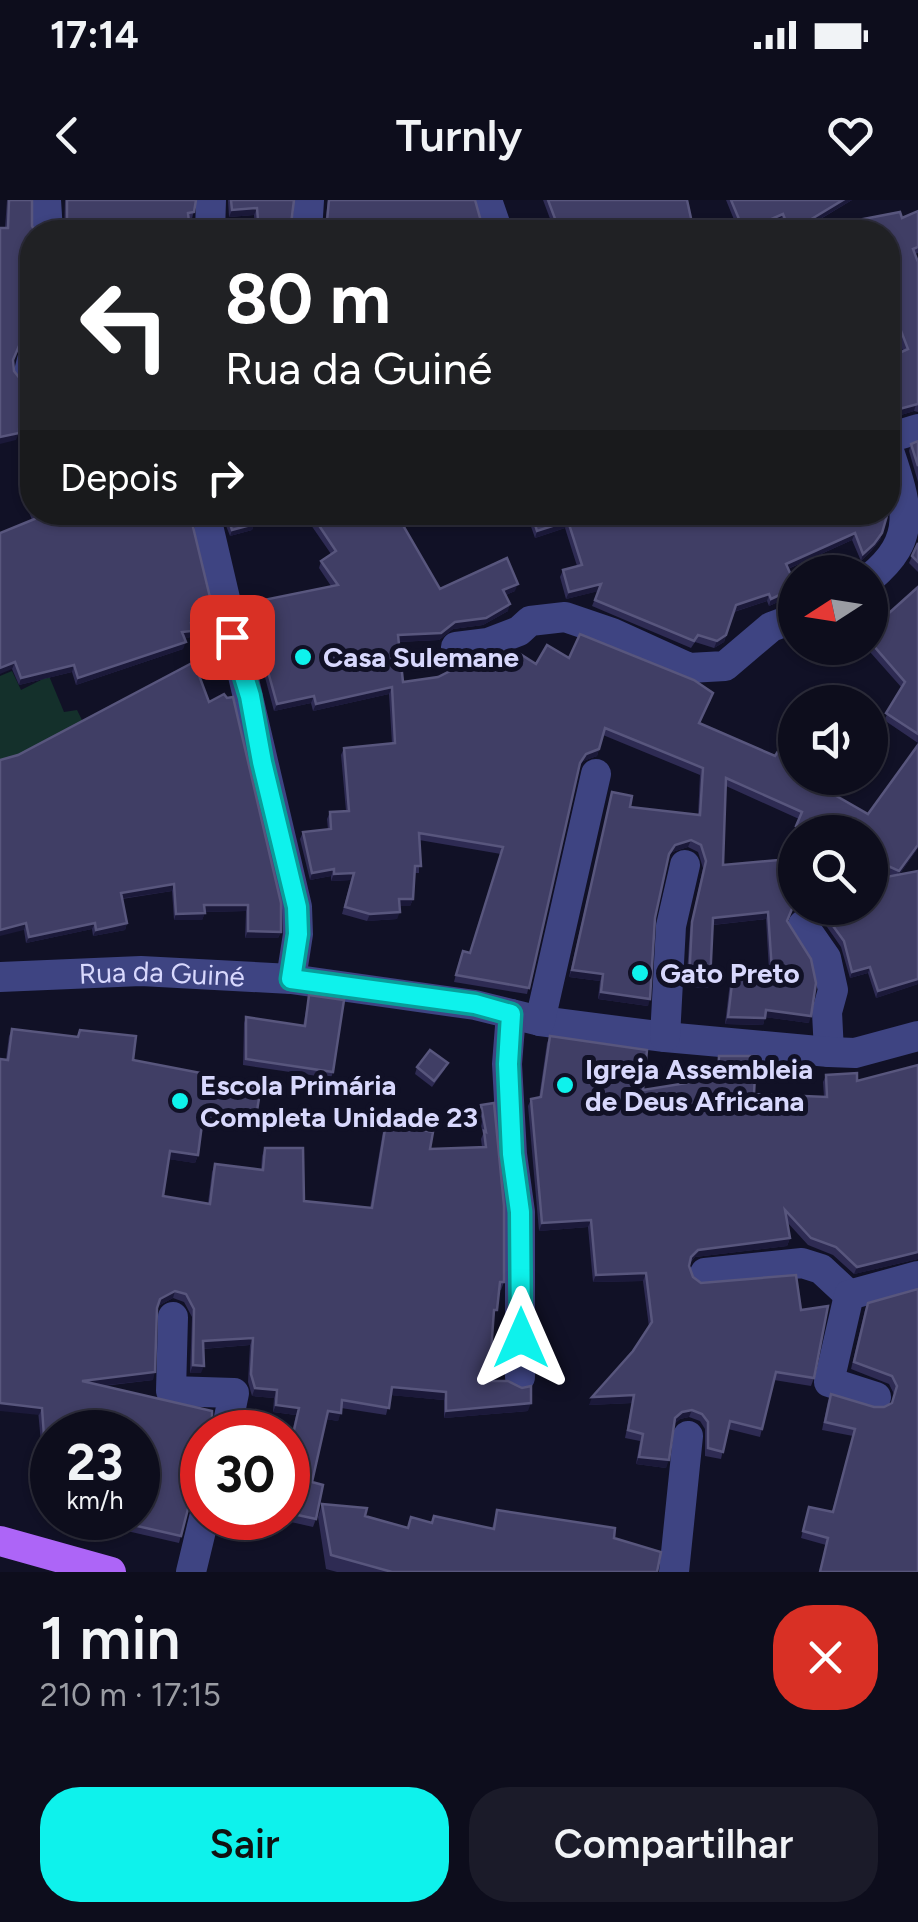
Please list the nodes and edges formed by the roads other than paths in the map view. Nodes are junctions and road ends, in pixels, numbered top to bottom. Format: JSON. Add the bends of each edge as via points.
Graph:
{"nodes":[{"id":1,"x":900,"y":484,"type":"edge"},
{"id":2,"x":209,"y":530,"type":"dead end"},
{"id":3,"x":888,"y":567,"type":"edge"},
{"id":4,"x":778,"y":624,"type":"edge"},
{"id":5,"x":456,"y":646,"type":"dead end"},
{"id":6,"x":596,"y":774,"type":"dead end"},
{"id":7,"x":685,"y":865,"type":"dead end"},
{"id":8,"x":803,"y":926,"type":"dead end"},
{"id":9,"x":0,"y":977,"type":"edge"},
{"id":10,"x":291,"y":979,"type":"junction"},
{"id":11,"x":525,"y":1018,"type":"junction"},
{"id":12,"x":918,"y":1036,"type":"edge"},
{"id":13,"x":665,"y":1037,"type":"junction"},
{"id":14,"x":829,"y":1052,"type":"junction"},
{"id":15,"x":705,"y":1273,"type":"dead end"},
{"id":16,"x":918,"y":1276,"type":"edge"},
{"id":17,"x":849,"y":1295,"type":"junction"},
{"id":18,"x":173,"y":1316,"type":"dead end"},
{"id":19,"x":520,"y":1376,"type":"dead end"},
{"id":20,"x":876,"y":1396,"type":"dead end"},
{"id":21,"x":231,"y":1410,"type":"edge"},
{"id":22,"x":688,"y":1436,"type":"dead end"},
{"id":23,"x":199,"y":1540,"type":"edge"},
{"id":24,"x":0,"y":1541,"type":"edge"},
{"id":25,"x":112,"y":1572,"type":"edge"},
{"id":26,"x":192,"y":1572,"type":"edge"},
{"id":27,"x":674,"y":1572,"type":"edge"}],
"edges":[{"from":1,"to":3,"type":"street","via":[[912,520],[911,542]]},
{"from":2,"to":10,"type":"street","via":[[297,907]]},
{"from":4,"to":5,"type":"street","via":[[725,666],[689,668],[565,617],[530,621],[488,643]]},
{"from":6,"to":11,"type":"street"},
{"from":7,"to":13,"type":"street","via":[[672,926]]},
{"from":8,"to":14,"type":"street","via":[[826,958],[833,990]]},
{"from":9,"to":10,"type":"street","name":"Rua da Guiné","via":[[140,971]]},
{"from":10,"to":11,"type":"street","name":"Rua da Guiné","via":[[475,1004]]},
{"from":11,"to":13,"type":"street","name":"Rua da Guiné"},
{"from":11,"to":19,"type":"street","via":[[508,1064],[520,1212]]},
{"from":12,"to":14,"type":"street","name":"Rua da Guiné","via":[[855,1053]]},
{"from":13,"to":14,"type":"street","name":"Rua da Guiné"},
{"from":15,"to":17,"type":"street","via":[[802,1263]]},
{"from":16,"to":17,"type":"street"},
{"from":17,"to":20,"type":"street","via":[[829,1382]]},
{"from":18,"to":21,"type":"street","via":[[172,1391],[234,1393]]},
{"from":22,"to":27,"type":"street"},
{"from":23,"to":26,"type":"street"},
{"from":24,"to":25,"type":"main road"}]}
